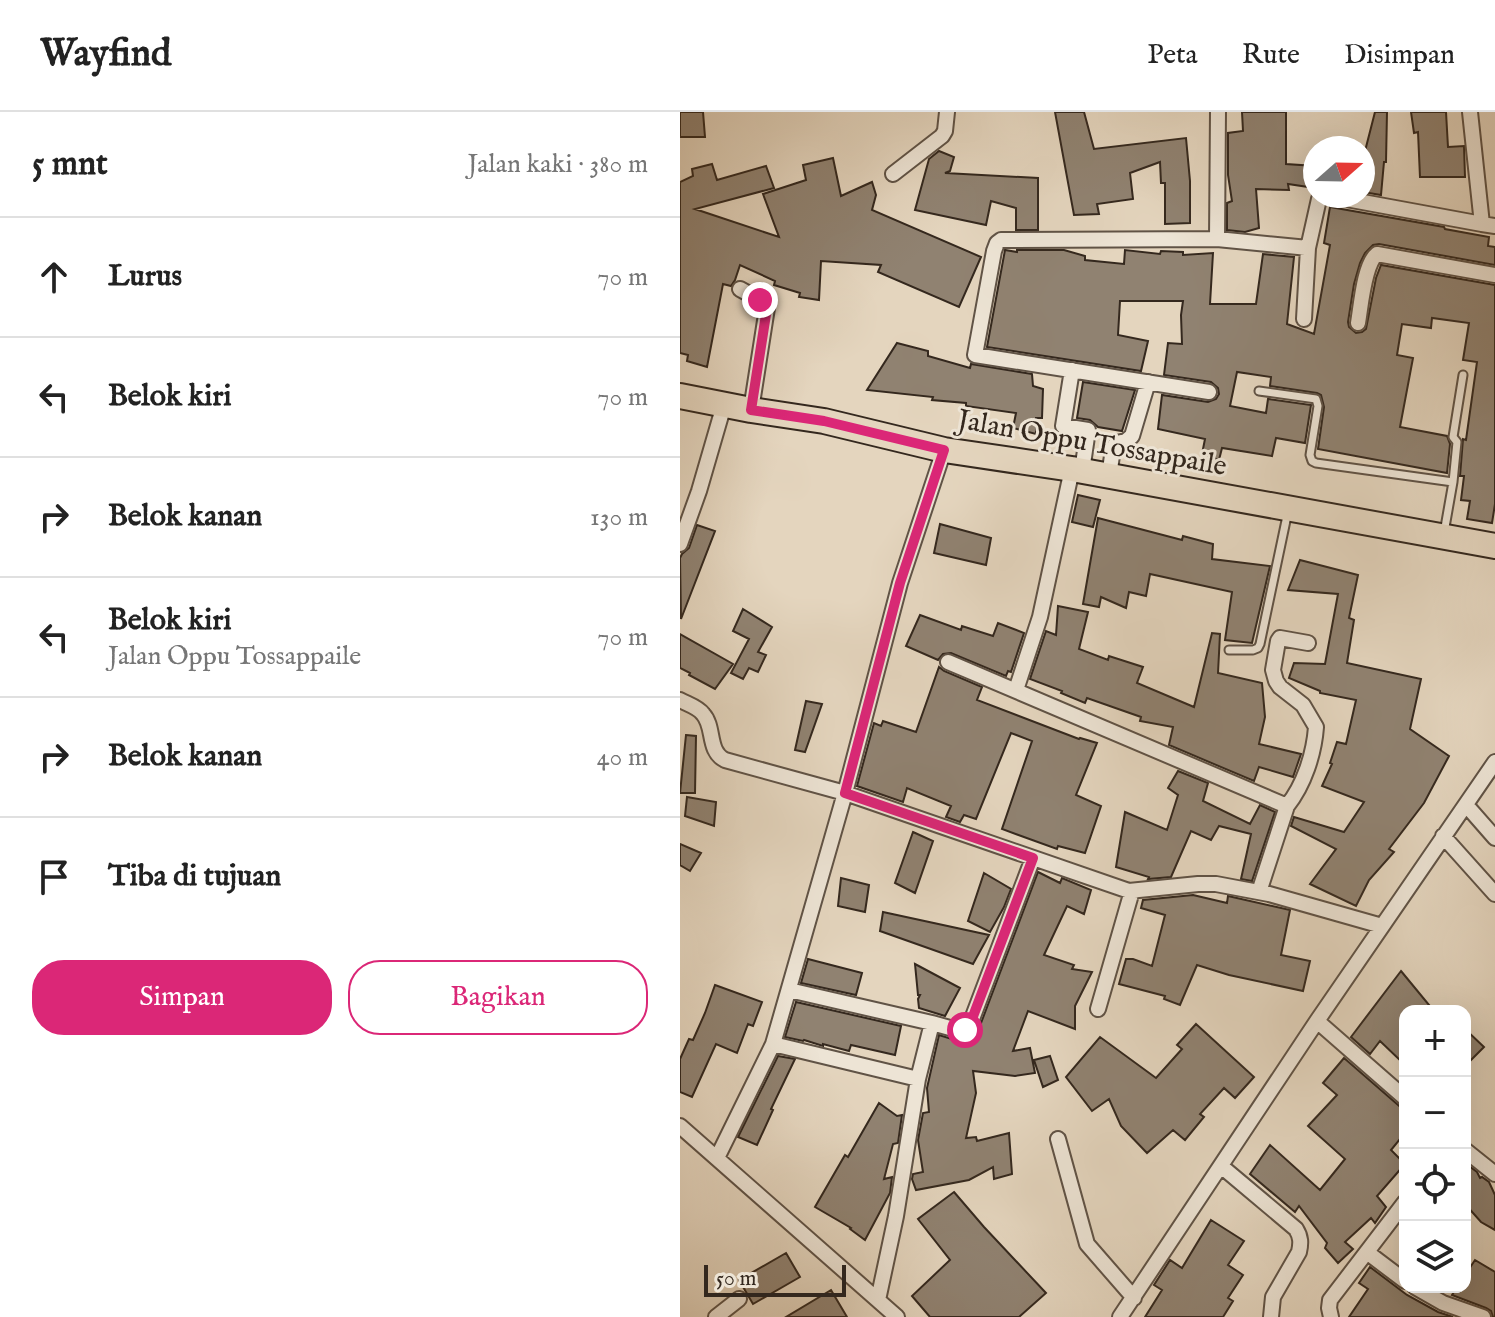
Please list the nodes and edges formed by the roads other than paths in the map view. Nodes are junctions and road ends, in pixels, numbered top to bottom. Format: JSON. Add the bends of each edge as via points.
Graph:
{"nodes":[{"id":1,"x":947,"y":112,"type":"edge"},
{"id":2,"x":1218,"y":112,"type":"edge"},
{"id":3,"x":1470,"y":112,"type":"edge"},
{"id":4,"x":893,"y":174,"type":"dead end"},
{"id":5,"x":1375,"y":205,"type":"edge"},
{"id":6,"x":1317,"y":208,"type":"edge"},
{"id":7,"x":1488,"y":225,"type":"edge"},
{"id":8,"x":1217,"y":239,"type":"junction"},
{"id":9,"x":1308,"y":248,"type":"junction"},
{"id":10,"x":1495,"y":275,"type":"edge"},
{"id":11,"x":740,"y":289,"type":"dead end"},
{"id":12,"x":1304,"y":319,"type":"dead end"},
{"id":13,"x":1358,"y":323,"type":"dead end"},
{"id":14,"x":1072,"y":370,"type":"junction"},
{"id":15,"x":1463,"y":375,"type":"dead end"},
{"id":16,"x":1148,"y":382,"type":"junction"},
{"id":17,"x":1259,"y":391,"type":"dead end"},
{"id":18,"x":1209,"y":392,"type":"dead end"},
{"id":19,"x":680,"y":396,"type":"edge"},
{"id":20,"x":724,"y":405,"type":"junction"},
{"id":21,"x":751,"y":410,"type":"junction"},
{"id":22,"x":944,"y":450,"type":"junction"},
{"id":23,"x":1077,"y":470,"type":"junction"},
{"id":24,"x":1109,"y":476,"type":"junction"},
{"id":25,"x":1453,"y":482,"type":"junction"},
{"id":26,"x":1288,"y":508,"type":"junction"},
{"id":27,"x":1443,"y":535,"type":"junction"},
{"id":28,"x":680,"y":544,"type":"edge"},
{"id":29,"x":1495,"y":546,"type":"edge"},
{"id":30,"x":1308,"y":643,"type":"dead end"},
{"id":31,"x":1229,"y":650,"type":"dead end"},
{"id":32,"x":948,"y":662,"type":"dead end"},
{"id":33,"x":1016,"y":690,"type":"junction"},
{"id":34,"x":680,"y":700,"type":"edge"},
{"id":35,"x":1495,"y":762,"type":"edge"},
{"id":36,"x":845,"y":793,"type":"junction"},
{"id":37,"x":1287,"y":806,"type":"junction"},
{"id":38,"x":1467,"y":806,"type":"junction"},
{"id":39,"x":1443,"y":836,"type":"junction"},
{"id":40,"x":1495,"y":838,"type":"edge"},
{"id":41,"x":1033,"y":858,"type":"junction"},
{"id":42,"x":1132,"y":891,"type":"junction"},
{"id":43,"x":1259,"y":892,"type":"junction"},
{"id":44,"x":1495,"y":894,"type":"edge"},
{"id":45,"x":1382,"y":926,"type":"junction"},
{"id":46,"x":789,"y":990,"type":"junction"},
{"id":47,"x":1098,"y":1009,"type":"dead end"},
{"id":48,"x":1317,"y":1021,"type":"junction"},
{"id":49,"x":932,"y":1023,"type":"junction"},
{"id":50,"x":773,"y":1044,"type":"junction"},
{"id":51,"x":918,"y":1079,"type":"junction"},
{"id":52,"x":1399,"y":1093,"type":"edge"},
{"id":53,"x":680,"y":1126,"type":"edge"},
{"id":54,"x":1058,"y":1139,"type":"dead end"},
{"id":55,"x":1471,"y":1155,"type":"edge"},
{"id":56,"x":717,"y":1158,"type":"junction"},
{"id":57,"x":1221,"y":1166,"type":"junction"},
{"id":58,"x":1495,"y":1174,"type":"edge"},
{"id":59,"x":1399,"y":1210,"type":"edge"},
{"id":60,"x":1368,"y":1253,"type":"junction"},
{"id":61,"x":1399,"y":1276,"type":"edge"},
{"id":62,"x":1426,"y":1293,"type":"edge"},
{"id":63,"x":1134,"y":1298,"type":"junction"},
{"id":64,"x":739,"y":1299,"type":"dead end"},
{"id":65,"x":878,"y":1300,"type":"junction"},
{"id":66,"x":716,"y":1317,"type":"edge"},
{"id":67,"x":897,"y":1317,"type":"edge"},
{"id":68,"x":1120,"y":1317,"type":"edge"},
{"id":69,"x":1271,"y":1317,"type":"edge"},
{"id":70,"x":1331,"y":1317,"type":"edge"},
{"id":71,"x":1483,"y":1317,"type":"edge"}],
"edges":[{"from":1,"to":4,"type":"street","via":[[939,140]]},
{"from":2,"to":8,"type":"street"},
{"from":3,"to":7,"type":"street"},
{"from":5,"to":7,"type":"street"},
{"from":6,"to":9,"type":"street"},
{"from":8,"to":9,"type":"street"},
{"from":8,"to":14,"type":"street","via":[[997,243],[975,355]]},
{"from":9,"to":12,"type":"street"},
{"from":10,"to":13,"type":"street","via":[[1377,254],[1366,278]]},
{"from":11,"to":21,"type":"street","via":[[767,308]]},
{"from":14,"to":16,"type":"street"},
{"from":14,"to":23,"type":"street","via":[[1063,426],[1088,430]]},
{"from":15,"to":25,"type":"lane","via":[[1453,437]]},
{"from":16,"to":18,"type":"street"},
{"from":16,"to":24,"type":"street","via":[[1132,436],[1113,449]]},
{"from":17,"to":25,"type":"lane","via":[[1316,399],[1310,455],[1316,463]]},
{"from":19,"to":20,"type":"main road","name":"Jalan Oppu Tossappaile"},
{"from":20,"to":21,"type":"main road","name":"Jalan Oppu Tossappaile"},
{"from":20,"to":28,"type":"street"},
{"from":21,"to":22,"type":"main road","name":"Jalan Oppu Tossappaile","via":[[824,421]]},
{"from":22,"to":23,"type":"main road","name":"Jalan Oppu Tossappaile"},
{"from":22,"to":36,"type":"street","via":[[900,583]]},
{"from":23,"to":24,"type":"main road","name":"Jalan Oppu Tossappaile"},
{"from":23,"to":33,"type":"street"},
{"from":24,"to":26,"type":"main road","name":"Jalan Oppu Tossappaile"},
{"from":25,"to":27,"type":"lane"},
{"from":26,"to":27,"type":"main road","name":"Jalan Oppu Tossappaile"},
{"from":26,"to":31,"type":"lane","via":[[1260,644],[1253,650]]},
{"from":27,"to":29,"type":"main road","name":"Jalan Oppu Tossappaile"},
{"from":30,"to":37,"type":"street","via":[[1280,638],[1273,670],[1280,687],[1303,705],[1316,727],[1310,762]]},
{"from":32,"to":33,"type":"street"},
{"from":33,"to":37,"type":"street"},
{"from":34,"to":36,"type":"street","via":[[706,716],[720,757]]},
{"from":35,"to":38,"type":"street"},
{"from":36,"to":41,"type":"street"},
{"from":36,"to":46,"type":"street"},
{"from":37,"to":43,"type":"street"},
{"from":38,"to":39,"type":"street"},
{"from":38,"to":40,"type":"street"},
{"from":39,"to":44,"type":"street"},
{"from":39,"to":45,"type":"street"},
{"from":41,"to":42,"type":"street"},
{"from":41,"to":49,"type":"street","via":[[969,1027],[960,1031]]},
{"from":42,"to":43,"type":"street","via":[[1207,884]]},
{"from":42,"to":47,"type":"street"},
{"from":43,"to":45,"type":"street"},
{"from":45,"to":48,"type":"street"},
{"from":46,"to":49,"type":"street"},
{"from":46,"to":50,"type":"street"},
{"from":48,"to":52,"type":"street"},
{"from":48,"to":57,"type":"street"},
{"from":49,"to":51,"type":"street"},
{"from":50,"to":51,"type":"street"},
{"from":50,"to":56,"type":"street"},
{"from":51,"to":65,"type":"street"},
{"from":53,"to":56,"type":"street"},
{"from":54,"to":63,"type":"street","via":[[1087,1244]]},
{"from":55,"to":58,"type":"street"},
{"from":56,"to":65,"type":"street"},
{"from":57,"to":63,"type":"street"},
{"from":57,"to":69,"type":"street","via":[[1300,1235],[1299,1252],[1273,1297]]},
{"from":59,"to":60,"type":"street"},
{"from":60,"to":61,"type":"street"},
{"from":60,"to":70,"type":"street","via":[[1330,1300]]},
{"from":62,"to":71,"type":"street"},
{"from":63,"to":68,"type":"street"},
{"from":64,"to":66,"type":"street"},
{"from":65,"to":67,"type":"street"}]}
